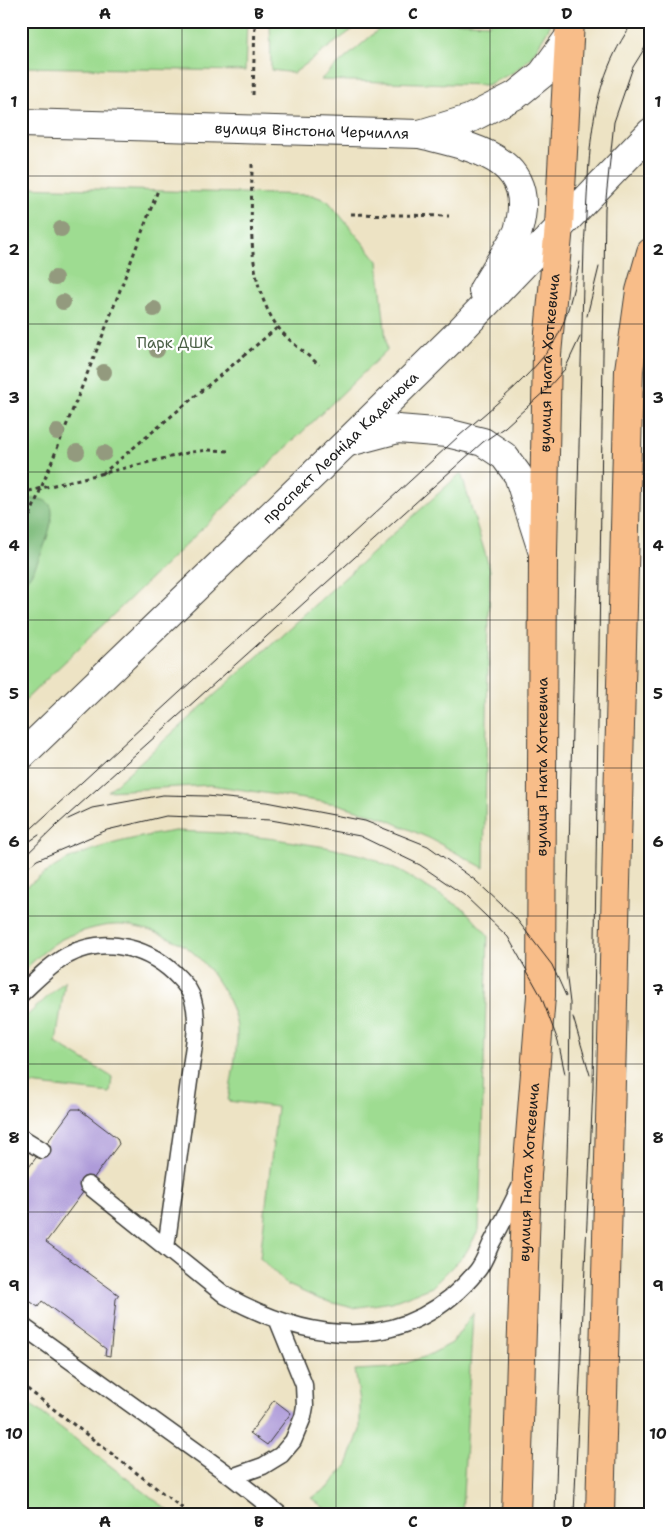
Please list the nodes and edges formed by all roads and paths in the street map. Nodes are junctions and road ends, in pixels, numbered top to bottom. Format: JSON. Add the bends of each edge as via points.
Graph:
{"nodes":[{"id":1,"x":570,"y":29,"type":"edge"},
{"id":2,"x":21,"y":123,"type":"edge"},
{"id":3,"x":651,"y":132,"type":"edge"},
{"id":4,"x":420,"y":134,"type":"junction"},
{"id":5,"x":158,"y":190,"type":"dead end"},
{"id":6,"x":252,"y":193,"type":"dead end"},
{"id":7,"x":352,"y":214,"type":"dead end"},
{"id":8,"x":449,"y":216,"type":"dead end"},
{"id":9,"x":560,"y":226,"type":"junction"},
{"id":10,"x":651,"y":252,"type":"edge"},
{"id":11,"x":278,"y":327,"type":"junction"},
{"id":12,"x":456,"y":335,"type":"junction"},
{"id":13,"x":320,"y":366,"type":"dead end"},
{"id":14,"x":348,"y":442,"type":"junction"},
{"id":15,"x":230,"y":451,"type":"dead end"},
{"id":16,"x":102,"y":474,"type":"junction"},
{"id":17,"x":40,"y":488,"type":"junction"},
{"id":18,"x":21,"y":493,"type":"edge"},
{"id":19,"x":21,"y":538,"type":"edge"},
{"id":20,"x":543,"y":554,"type":"junction"},
{"id":21,"x":21,"y":756,"type":"edge"},
{"id":22,"x":21,"y":994,"type":"edge"},
{"id":23,"x":21,"y":1137,"type":"edge"},
{"id":24,"x":42,"y":1150,"type":"dead end"},
{"id":25,"x":527,"y":1175,"type":"junction"},
{"id":26,"x":88,"y":1185,"type":"dead end"},
{"id":27,"x":166,"y":1248,"type":"junction"},
{"id":28,"x":278,"y":1321,"type":"junction"},
{"id":29,"x":21,"y":1324,"type":"edge"},
{"id":30,"x":21,"y":1384,"type":"edge"},
{"id":31,"x":232,"y":1477,"type":"junction"},
{"id":32,"x":190,"y":1514,"type":"edge"},
{"id":33,"x":279,"y":1514,"type":"edge"},
{"id":34,"x":516,"y":1514,"type":"edge"},
{"id":35,"x":600,"y":1514,"type":"edge"}],
"edges":[{"from":1,"to":4,"type":"street","name":"вулиця Вінстона Черчилля","via":[[542,74],[516,95],[469,119]]},
{"from":1,"to":9,"type":"highway","name":"вулиця Гната Хоткевича"},
{"from":2,"to":4,"type":"street","name":"вулиця Вінстона Черчилля"},
{"from":3,"to":9,"type":"street","name":"проспект Леоніда Каденюка"},
{"from":4,"to":12,"type":"street","via":[[463,145],[498,159],[515,175],[522,200],[518,232]]},
{"from":5,"to":17,"type":"path"},
{"from":6,"to":11,"type":"path","via":[[257,278]]},
{"from":7,"to":8,"type":"path"},
{"from":9,"to":12,"type":"street","name":"проспект Леоніда Каденюка"},
{"from":9,"to":20,"type":"highway","name":"вулиця Гната Хоткевича","via":[[547,354]]},
{"from":10,"to":35,"type":"highway","via":[[640,291],[629,370]]},
{"from":11,"to":13,"type":"path"},
{"from":11,"to":16,"type":"path"},
{"from":12,"to":14,"type":"street","name":"проспект Леоніда Каденюка"},
{"from":14,"to":20,"type":"street","via":[[398,429],[447,432],[483,442],[504,456],[518,474]]},
{"from":14,"to":21,"type":"street","name":"проспект Леоніда Каденюка"},
{"from":15,"to":16,"type":"path","via":[[191,452]]},
{"from":16,"to":17,"type":"path"},
{"from":17,"to":18,"type":"path"},
{"from":17,"to":19,"type":"path"},
{"from":20,"to":25,"type":"highway","name":"вулиця Гната Хоткевича","via":[[542,996]]},
{"from":22,"to":27,"type":"lane","via":[[50,967],[69,955],[89,948],[110,946],[143,952],[160,960],[185,984],[193,999],[195,1038]]},
{"from":23,"to":24,"type":"lane"},
{"from":25,"to":28,"type":"lane","via":[[478,1270],[450,1298],[431,1311],[407,1323],[378,1331],[351,1333],[324,1332]]},
{"from":25,"to":34,"type":"highway","name":"вулиця Гната Хоткевича"},
{"from":26,"to":27,"type":"lane"},
{"from":27,"to":28,"type":"lane","via":[[226,1296]]},
{"from":28,"to":31,"type":"lane","via":[[304,1385],[303,1417],[293,1441],[280,1455],[263,1466]]},
{"from":29,"to":31,"type":"lane"},
{"from":30,"to":32,"type":"path"},
{"from":31,"to":33,"type":"lane"}]}
